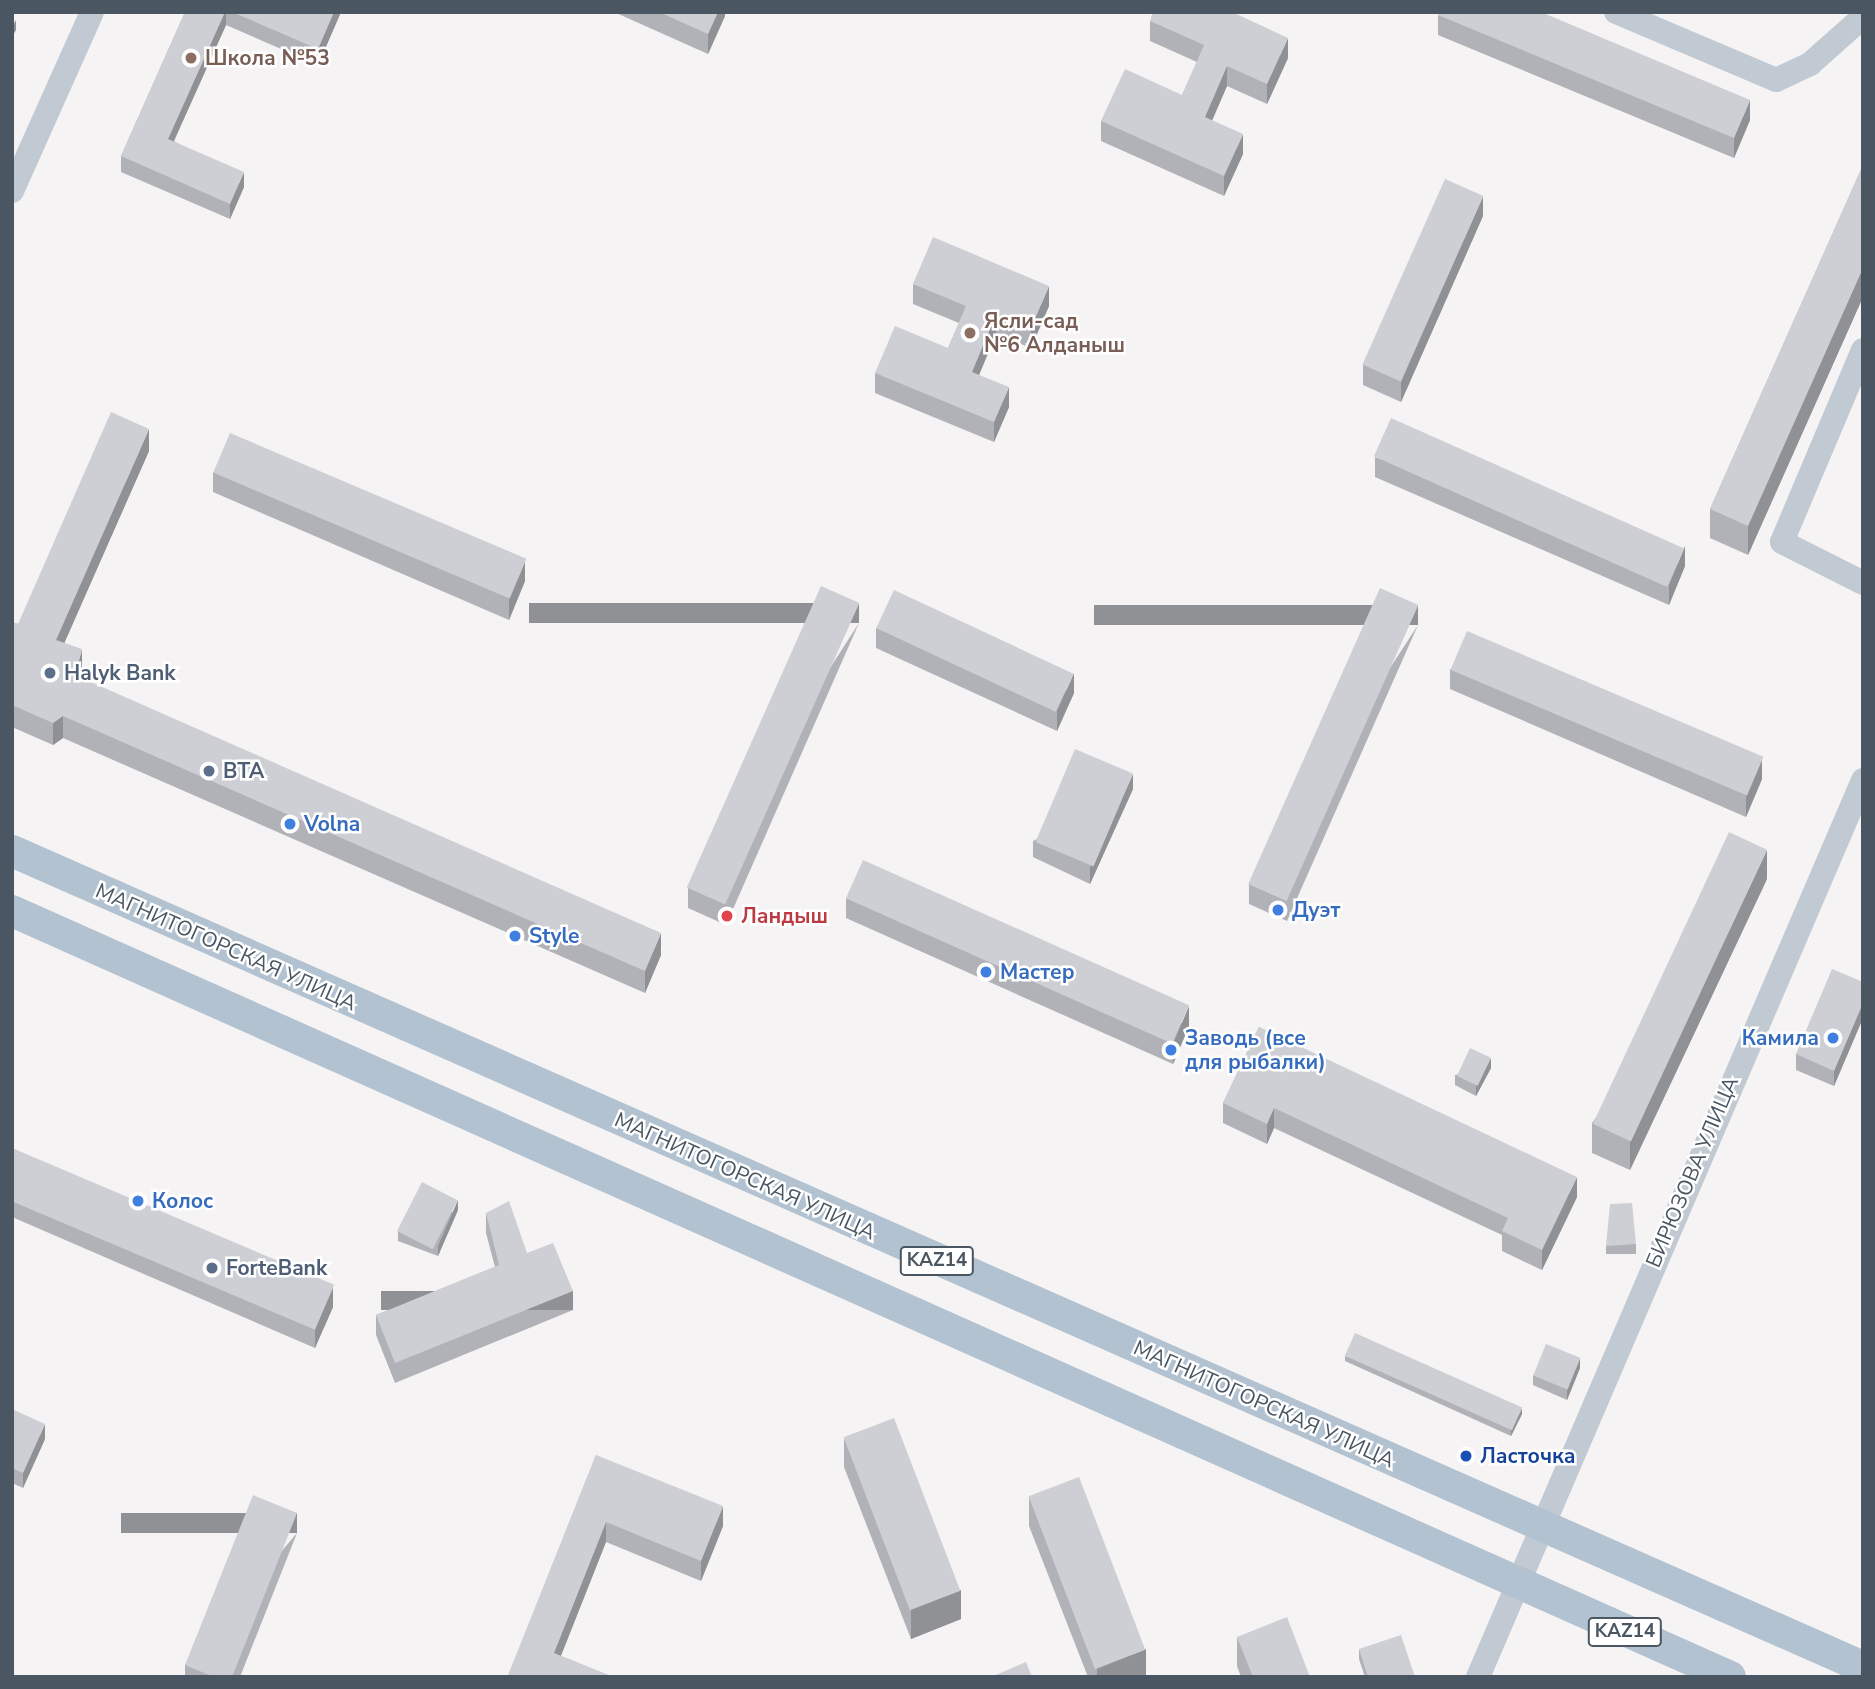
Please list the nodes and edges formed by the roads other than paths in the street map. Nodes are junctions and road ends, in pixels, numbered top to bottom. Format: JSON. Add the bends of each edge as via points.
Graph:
{"nodes":[{"id":1,"x":92,"y":12,"type":"edge"},
{"id":2,"x":1616,"y":12,"type":"edge"},
{"id":3,"x":1863,"y":17,"type":"edge"},
{"id":4,"x":12,"y":191,"type":"edge"},
{"id":5,"x":1863,"y":351,"type":"edge"},
{"id":6,"x":1863,"y":583,"type":"edge"},
{"id":7,"x":1863,"y":780,"type":"edge"},
{"id":8,"x":12,"y":851,"type":"edge"},
{"id":9,"x":12,"y":911,"type":"edge"},
{"id":10,"x":1546,"y":1529,"type":"junction"},
{"id":11,"x":1520,"y":1588,"type":"junction"},
{"id":12,"x":1863,"y":1667,"type":"edge"},
{"id":13,"x":1478,"y":1677,"type":"edge"},
{"id":14,"x":1730,"y":1677,"type":"edge"}],
"edges":[{"from":1,"to":4,"type":"street"},
{"from":2,"to":3,"type":"street","via":[[1776,80],[1810,64]]},
{"from":5,"to":6,"type":"street","via":[[1782,542]]},
{"from":7,"to":10,"type":"street","name":"БИРЮЗОВА УЛИЦА","via":[[1669,1223]]},
{"from":8,"to":10,"type":"main road","name":"МАГНИТОГОРСКАЯ УЛИЦА","number":"KAZ14"},
{"from":9,"to":11,"type":"main road","number":"KAZ14"},
{"from":10,"to":11,"type":"street","name":"БИРЮЗОВА УЛИЦА"},
{"from":10,"to":12,"type":"main road","name":"МАГНИТОГОРСКАЯ УЛИЦА","number":"KAZ14"},
{"from":11,"to":13,"type":"street"},
{"from":11,"to":14,"type":"main road","number":"KAZ14"}]}
